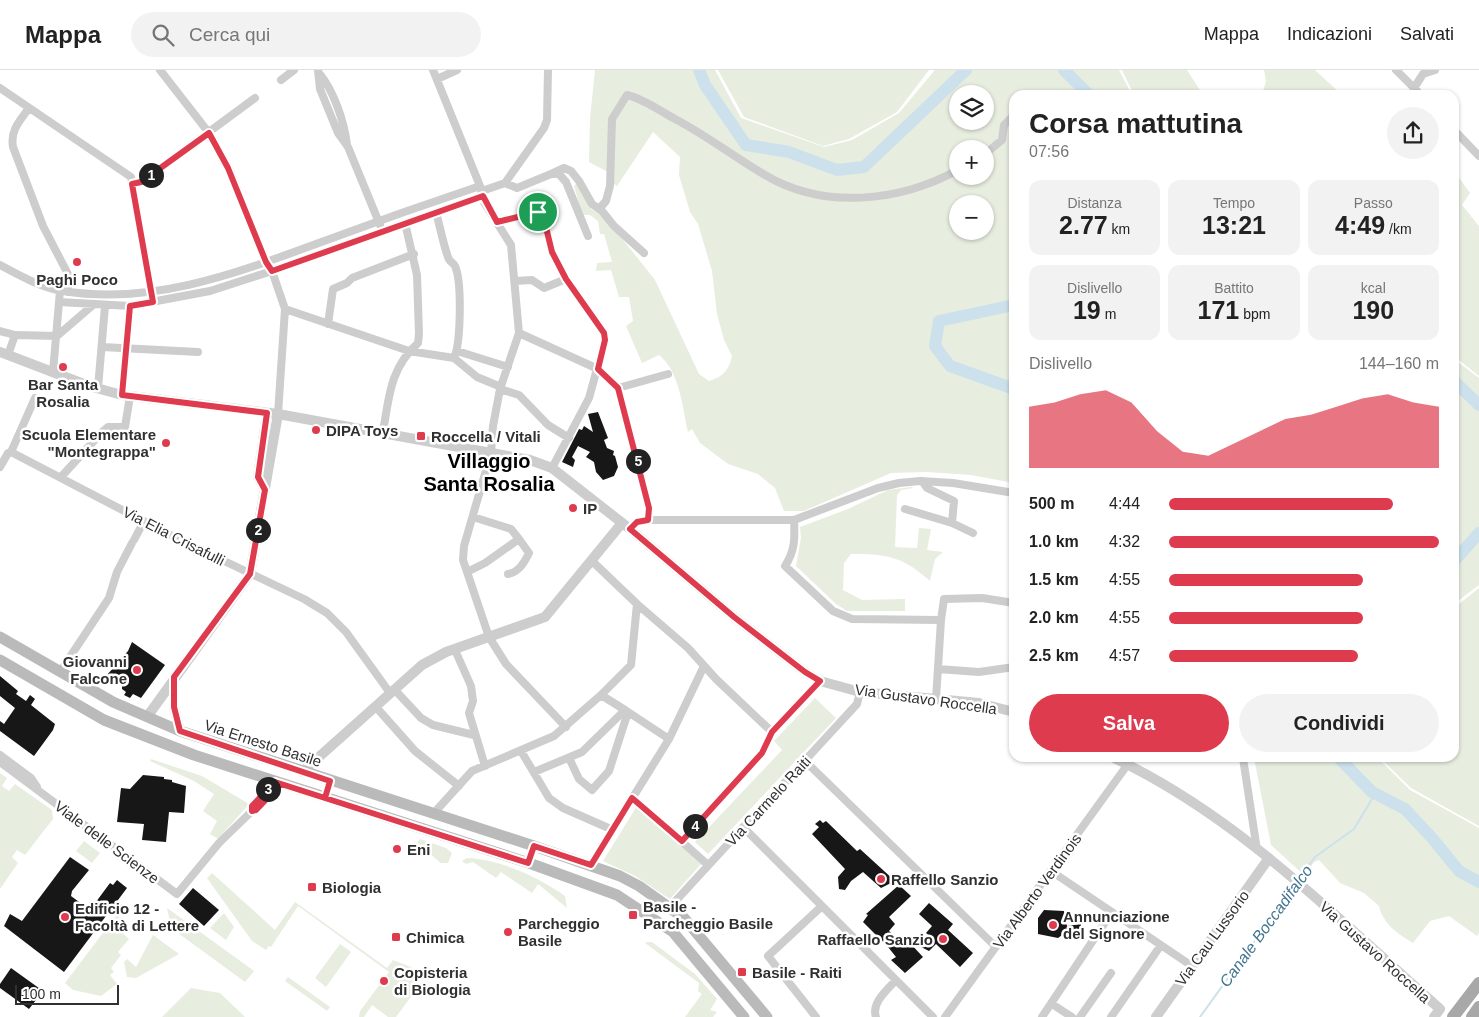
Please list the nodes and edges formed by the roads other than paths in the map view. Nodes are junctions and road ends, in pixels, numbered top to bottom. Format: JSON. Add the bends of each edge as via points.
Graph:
{"nodes":[{"id":1,"x":160,"y":70,"type":"edge"},
{"id":2,"x":294,"y":70,"type":"edge"},
{"id":3,"x":433,"y":70,"type":"edge"},
{"id":4,"x":458,"y":70,"type":"edge"},
{"id":5,"x":548,"y":70,"type":"edge"},
{"id":6,"x":1396,"y":70,"type":"edge"},
{"id":7,"x":1435,"y":70,"type":"edge"},
{"id":8,"x":318,"y":71,"type":"edge"},
{"id":9,"x":1421,"y":72,"type":"edge"},
{"id":10,"x":437,"y":79,"type":"junction"},
{"id":11,"x":281,"y":80,"type":"dead end"},
{"id":12,"x":0,"y":88,"type":"edge"},
{"id":13,"x":1414,"y":88,"type":"joint"},
{"id":14,"x":255,"y":98,"type":"dead end"},
{"id":15,"x":29,"y":108,"type":"junction"},
{"id":16,"x":1009,"y":120,"type":"edge"},
{"id":17,"x":209,"y":133,"type":"junction"},
{"id":18,"x":1459,"y":135,"type":"edge"},
{"id":19,"x":994,"y":149,"type":"edge"},
{"id":20,"x":1479,"y":156,"type":"edge"},
{"id":21,"x":551,"y":174,"type":"junction"},
{"id":22,"x":949,"y":174,"type":"edge"},
{"id":23,"x":505,"y":183,"type":"junction"},
{"id":24,"x":132,"y":184,"type":"junction"},
{"id":25,"x":482,"y":191,"type":"junction"},
{"id":26,"x":599,"y":209,"type":"junction"},
{"id":27,"x":436,"y":212,"type":"junction"},
{"id":28,"x":378,"y":221,"type":"junction"},
{"id":29,"x":497,"y":222,"type":"junction"},
{"id":30,"x":405,"y":223,"type":"junction"},
{"id":31,"x":382,"y":232,"type":"junction"},
{"id":32,"x":588,"y":236,"type":"dead end"},
{"id":33,"x":644,"y":253,"type":"dead end"},
{"id":34,"x":414,"y":254,"type":"junction"},
{"id":35,"x":266,"y":262,"type":"junction"},
{"id":36,"x":0,"y":265,"type":"edge"},
{"id":37,"x":272,"y":271,"type":"junction"},
{"id":38,"x":566,"y":279,"type":"junction"},
{"id":39,"x":514,"y":281,"type":"junction"},
{"id":40,"x":64,"y":291,"type":"junction"},
{"id":41,"x":151,"y":292,"type":"junction"},
{"id":42,"x":59,"y":302,"type":"junction"},
{"id":43,"x":153,"y":302,"type":"junction"},
{"id":44,"x":93,"y":305,"type":"junction"},
{"id":45,"x":105,"y":306,"type":"junction"},
{"id":46,"x":130,"y":306,"type":"junction"},
{"id":47,"x":285,"y":309,"type":"junction"},
{"id":48,"x":328,"y":324,"type":"junction"},
{"id":49,"x":0,"y":330,"type":"edge"},
{"id":50,"x":519,"y":333,"type":"junction"},
{"id":51,"x":15,"y":335,"type":"junction"},
{"id":52,"x":57,"y":336,"type":"junction"},
{"id":53,"x":102,"y":347,"type":"junction"},
{"id":54,"x":127,"y":349,"type":"junction"},
{"id":55,"x":409,"y":351,"type":"junction"},
{"id":56,"x":198,"y":352,"type":"dead end"},
{"id":57,"x":4,"y":353,"type":"edge"},
{"id":58,"x":455,"y":354,"type":"junction"},
{"id":59,"x":508,"y":367,"type":"junction"},
{"id":60,"x":598,"y":369,"type":"junction"},
{"id":61,"x":53,"y":372,"type":"junction"},
{"id":62,"x":668,"y":374,"type":"dead end"},
{"id":63,"x":98,"y":388,"type":"junction"},
{"id":64,"x":500,"y":388,"type":"junction"},
{"id":65,"x":618,"y":388,"type":"junction"},
{"id":66,"x":126,"y":395,"type":"junction"},
{"id":67,"x":35,"y":398,"type":"dead end"},
{"id":68,"x":267,"y":413,"type":"junction"},
{"id":69,"x":278,"y":414,"type":"junction"},
{"id":70,"x":383,"y":432,"type":"junction"},
{"id":71,"x":568,"y":438,"type":"junction"},
{"id":72,"x":6,"y":452,"type":"edge"},
{"id":73,"x":491,"y":452,"type":"junction"},
{"id":74,"x":0,"y":467,"type":"edge"},
{"id":75,"x":552,"y":468,"type":"junction"},
{"id":76,"x":62,"y":477,"type":"junction"},
{"id":77,"x":922,"y":481,"type":"junction"},
{"id":78,"x":265,"y":490,"type":"junction"},
{"id":79,"x":1009,"y":492,"type":"edge"},
{"id":80,"x":905,"y":509,"type":"dead end"},
{"id":81,"x":473,"y":517,"type":"junction"},
{"id":82,"x":648,"y":520,"type":"junction"},
{"id":83,"x":794,"y":520,"type":"junction"},
{"id":84,"x":144,"y":521,"type":"junction"},
{"id":85,"x":952,"y":523,"type":"junction"},
{"id":86,"x":626,"y":526,"type":"junction"},
{"id":87,"x":973,"y":534,"type":"dead end"},
{"id":88,"x":519,"y":539,"type":"junction"},
{"id":89,"x":592,"y":561,"type":"junction"},
{"id":90,"x":467,"y":572,"type":"junction"},
{"id":91,"x":250,"y":574,"type":"junction"},
{"id":92,"x":508,"y":574,"type":"dead end"},
{"id":93,"x":1009,"y":602,"type":"edge"},
{"id":94,"x":637,"y":604,"type":"junction"},
{"id":95,"x":941,"y":620,"type":"junction"},
{"id":96,"x":489,"y":636,"type":"junction"},
{"id":97,"x":0,"y":637,"type":"edge"},
{"id":98,"x":455,"y":650,"type":"junction"},
{"id":99,"x":0,"y":660,"type":"edge"},
{"id":100,"x":704,"y":666,"type":"junction"},
{"id":101,"x":1009,"y":668,"type":"edge"},
{"id":102,"x":938,"y":669,"type":"junction"},
{"id":103,"x":60,"y":672,"type":"junction"},
{"id":104,"x":174,"y":677,"type":"junction"},
{"id":105,"x":820,"y":681,"type":"junction"},
{"id":106,"x":392,"y":691,"type":"junction"},
{"id":107,"x":860,"y":692,"type":"junction"},
{"id":108,"x":602,"y":695,"type":"junction"},
{"id":109,"x":936,"y":699,"type":"junction"},
{"id":110,"x":376,"y":707,"type":"junction"},
{"id":111,"x":627,"y":711,"type":"junction"},
{"id":112,"x":1009,"y":711,"type":"edge"},
{"id":113,"x":147,"y":717,"type":"junction"},
{"id":114,"x":566,"y":727,"type":"junction"},
{"id":115,"x":180,"y":731,"type":"junction"},
{"id":116,"x":772,"y":732,"type":"junction"},
{"id":117,"x":474,"y":735,"type":"junction"},
{"id":118,"x":669,"y":739,"type":"junction"},
{"id":119,"x":521,"y":751,"type":"junction"},
{"id":120,"x":0,"y":755,"type":"edge"},
{"id":121,"x":570,"y":758,"type":"junction"},
{"id":122,"x":805,"y":761,"type":"junction"},
{"id":123,"x":0,"y":762,"type":"edge"},
{"id":124,"x":1123,"y":762,"type":"edge"},
{"id":125,"x":1244,"y":762,"type":"edge"},
{"id":126,"x":1128,"y":764,"type":"junction"},
{"id":127,"x":485,"y":766,"type":"junction"},
{"id":128,"x":302,"y":772,"type":"junction"},
{"id":129,"x":534,"y":772,"type":"junction"},
{"id":130,"x":330,"y":781,"type":"junction"},
{"id":131,"x":278,"y":783,"type":"junction"},
{"id":132,"x":459,"y":786,"type":"junction"},
{"id":133,"x":43,"y":794,"type":"junction"},
{"id":134,"x":325,"y":798,"type":"junction"},
{"id":135,"x":632,"y":798,"type":"junction"},
{"id":136,"x":433,"y":814,"type":"junction"},
{"id":137,"x":744,"y":827,"type":"junction"},
{"id":138,"x":613,"y":830,"type":"junction"},
{"id":139,"x":682,"y":841,"type":"junction"},
{"id":140,"x":534,"y":846,"type":"junction"},
{"id":141,"x":1257,"y":850,"type":"junction"},
{"id":142,"x":1269,"y":858,"type":"junction"},
{"id":143,"x":528,"y":863,"type":"junction"},
{"id":144,"x":591,"y":865,"type":"junction"},
{"id":145,"x":708,"y":865,"type":"junction"},
{"id":146,"x":1051,"y":871,"type":"junction"},
{"id":147,"x":822,"y":906,"type":"junction"},
{"id":148,"x":670,"y":908,"type":"junction"},
{"id":149,"x":1112,"y":912,"type":"junction"},
{"id":150,"x":1161,"y":945,"type":"junction"},
{"id":151,"x":996,"y":947,"type":"junction"},
{"id":152,"x":1192,"y":966,"type":"junction"},
{"id":153,"x":1111,"y":973,"type":"dead end"},
{"id":154,"x":896,"y":980,"type":"junction"},
{"id":155,"x":1476,"y":988,"type":"edge"},
{"id":156,"x":1052,"y":1004,"type":"junction"},
{"id":157,"x":1479,"y":1007,"type":"edge"},
{"id":158,"x":1437,"y":1013,"type":"edge"},
{"id":159,"x":744,"y":1017,"type":"edge"},
{"id":160,"x":767,"y":1017,"type":"edge"},
{"id":161,"x":816,"y":1017,"type":"edge"},
{"id":162,"x":876,"y":1017,"type":"edge"},
{"id":163,"x":933,"y":1017,"type":"edge"},
{"id":164,"x":945,"y":1017,"type":"edge"},
{"id":165,"x":1042,"y":1017,"type":"edge"},
{"id":166,"x":1072,"y":1017,"type":"edge"},
{"id":167,"x":1080,"y":1017,"type":"edge"},
{"id":168,"x":1111,"y":1017,"type":"edge"},
{"id":169,"x":1156,"y":1017,"type":"edge"},
{"id":170,"x":1453,"y":1017,"type":"edge"},
{"id":171,"x":1472,"y":1017,"type":"edge"}],
"edges":[{"from":1,"to":17,"type":"street"},
{"from":2,"to":11,"type":"street"},
{"from":3,"to":10,"type":"street"},
{"from":4,"to":10,"type":"street"},
{"from":5,"to":23,"type":"street","via":[[544,128]]},
{"from":6,"to":13,"type":"street"},
{"from":7,"to":9,"type":"street"},
{"from":8,"to":28,"type":"street","via":[[320,89]]},
{"from":9,"to":13,"type":"street"},
{"from":10,"to":25,"type":"street"},
{"from":12,"to":15,"type":"street"},
{"from":14,"to":17,"type":"street"},
{"from":15,"to":24,"type":"street","via":[[131,178]]},
{"from":15,"to":40,"type":"street","via":[[11,138],[43,226],[69,276]]},
{"from":16,"to":19,"type":"street","via":[[1004,125],[1002,140]]},
{"from":17,"to":24,"type":"street","via":[[141,182]]},
{"from":17,"to":35,"type":"street","via":[[228,168]]},
{"from":18,"to":20,"type":"street"},
{"from":21,"to":23,"type":"street","via":[[517,188]]},
{"from":21,"to":26,"type":"street","via":[[564,168],[572,172],[592,204]]},
{"from":21,"to":32,"type":"street","via":[[559,174],[566,182]]},
{"from":22,"to":26,"type":"street","via":[[904,192],[841,199],[820,197],[766,176],[691,127],[627,95],[612,119],[610,186],[606,201]]},
{"from":23,"to":25,"type":"street"},
{"from":24,"to":41,"type":"street"},
{"from":25,"to":27,"type":"street"},
{"from":25,"to":28,"type":"street"},
{"from":25,"to":29,"type":"street"},
{"from":26,"to":33,"type":"street"},
{"from":27,"to":30,"type":"street"},
{"from":27,"to":58,"type":"street","via":[[449,260],[456,267],[459,300]]},
{"from":28,"to":31,"type":"street"},
{"from":28,"to":35,"type":"street"},
{"from":29,"to":38,"type":"street","via":[[541,212],[552,252]]},
{"from":29,"to":39,"type":"street","via":[[511,245]]},
{"from":30,"to":31,"type":"street"},
{"from":30,"to":34,"type":"street"},
{"from":31,"to":37,"type":"street"},
{"from":34,"to":48,"type":"street","via":[[352,278],[333,289]]},
{"from":34,"to":55,"type":"street","via":[[420,323],[418,343]]},
{"from":35,"to":37,"type":"street"},
{"from":35,"to":41,"type":"street","via":[[218,278]]},
{"from":36,"to":40,"type":"street"},
{"from":37,"to":43,"type":"street","via":[[210,290]]},
{"from":37,"to":47,"type":"street"},
{"from":38,"to":39,"type":"street","via":[[544,288],[532,280]]},
{"from":38,"to":60,"type":"street","via":[[604,333]]},
{"from":39,"to":50,"type":"street"},
{"from":40,"to":41,"type":"street"},
{"from":40,"to":42,"type":"street"},
{"from":41,"to":43,"type":"street"},
{"from":42,"to":44,"type":"street"},
{"from":42,"to":52,"type":"street"},
{"from":43,"to":46,"type":"street"},
{"from":44,"to":45,"type":"street"},
{"from":44,"to":52,"type":"street"},
{"from":45,"to":46,"type":"street"},
{"from":45,"to":53,"type":"street"},
{"from":46,"to":54,"type":"street"},
{"from":47,"to":48,"type":"street"},
{"from":47,"to":69,"type":"street"},
{"from":48,"to":55,"type":"street"},
{"from":49,"to":51,"type":"street"},
{"from":50,"to":59,"type":"street"},
{"from":50,"to":60,"type":"street"},
{"from":51,"to":52,"type":"street"},
{"from":51,"to":57,"type":"street"},
{"from":52,"to":61,"type":"street"},
{"from":53,"to":54,"type":"street"},
{"from":53,"to":63,"type":"street"},
{"from":54,"to":56,"type":"street"},
{"from":54,"to":66,"type":"street"},
{"from":55,"to":58,"type":"street"},
{"from":55,"to":70,"type":"street","via":[[396,370]]},
{"from":57,"to":61,"type":"street","name":"Via Gustavo Roccella"},
{"from":58,"to":59,"type":"street"},
{"from":58,"to":64,"type":"street","via":[[476,377]]},
{"from":59,"to":64,"type":"street"},
{"from":60,"to":65,"type":"street"},
{"from":60,"to":71,"type":"street","via":[[589,398]]},
{"from":61,"to":63,"type":"street","name":"Via Gustavo Roccella"},
{"from":62,"to":65,"type":"street"},
{"from":63,"to":66,"type":"street","name":"Via Gustavo Roccella"},
{"from":64,"to":71,"type":"street","via":[[519,395],[548,425]]},
{"from":64,"to":73,"type":"street"},
{"from":65,"to":82,"type":"street","via":[[646,493]]},
{"from":66,"to":68,"type":"street","name":"Via Gustavo Roccella"},
{"from":66,"to":76,"type":"street","via":[[125,428],[108,427]]},
{"from":67,"to":72,"type":"street"},
{"from":68,"to":69,"type":"street","name":"Via Gustavo Roccella"},
{"from":68,"to":78,"type":"street","via":[[258,477]]},
{"from":69,"to":70,"type":"street","name":"Via Gustavo Roccella"},
{"from":69,"to":78,"type":"street"},
{"from":70,"to":73,"type":"street","name":"Via Gustavo Roccella"},
{"from":71,"to":75,"type":"street"},
{"from":72,"to":74,"type":"street"},
{"from":72,"to":76,"type":"street","name":"Via Elia Crisafulli"},
{"from":73,"to":75,"type":"street","name":"Via Gustavo Roccella"},
{"from":73,"to":81,"type":"street"},
{"from":75,"to":86,"type":"street","name":"Via Gustavo Roccella"},
{"from":76,"to":84,"type":"street","name":"Via Elia Crisafulli"},
{"from":77,"to":79,"type":"street"},
{"from":77,"to":83,"type":"street","via":[[899,482],[878,488]]},
{"from":77,"to":85,"type":"street","via":[[927,488],[954,501]]},
{"from":78,"to":91,"type":"street"},
{"from":80,"to":85,"type":"street"},
{"from":81,"to":88,"type":"street","via":[[510,529]]},
{"from":81,"to":90,"type":"street","via":[[464,546],[463,560]]},
{"from":82,"to":83,"type":"street"},
{"from":82,"to":86,"type":"street"},
{"from":83,"to":95,"type":"street","via":[[792,555],[784,566],[833,611],[852,618]]},
{"from":84,"to":91,"type":"street","name":"Via Elia Crisafulli"},
{"from":84,"to":103,"type":"street","via":[[117,572],[109,598]]},
{"from":85,"to":87,"type":"street"},
{"from":86,"to":89,"type":"street"},
{"from":86,"to":105,"type":"street","name":"Via Gustavo Roccella","via":[[734,617]]},
{"from":88,"to":90,"type":"street"},
{"from":88,"to":92,"type":"street","via":[[529,554],[523,565]]},
{"from":89,"to":94,"type":"street"},
{"from":89,"to":96,"type":"street","via":[[545,617]]},
{"from":90,"to":96,"type":"street"},
{"from":91,"to":104,"type":"street"},
{"from":91,"to":106,"type":"street","name":"Via Elia Crisafulli","via":[[327,613]]},
{"from":93,"to":95,"type":"street","via":[[982,598],[944,599]]},
{"from":94,"to":100,"type":"street"},
{"from":94,"to":108,"type":"street","via":[[631,664]]},
{"from":95,"to":102,"type":"street"},
{"from":96,"to":98,"type":"street"},
{"from":96,"to":114,"type":"street","via":[[506,664]]},
{"from":97,"to":103,"type":"main road","name":"Via Ernesto Basile"},
{"from":98,"to":106,"type":"street","via":[[422,665]]},
{"from":98,"to":117,"type":"street","via":[[471,686],[473,701],[469,713]]},
{"from":99,"to":131,"type":"main road","via":[[104,720]]},
{"from":100,"to":116,"type":"street"},
{"from":100,"to":118,"type":"street"},
{"from":101,"to":102,"type":"street","via":[[979,672]]},
{"from":102,"to":109,"type":"street"},
{"from":103,"to":113,"type":"main road","name":"Via Ernesto Basile"},
{"from":104,"to":113,"type":"street"},
{"from":104,"to":115,"type":"street","via":[[174,707]]},
{"from":105,"to":107,"type":"street","name":"Via Gustavo Roccella"},
{"from":105,"to":116,"type":"street"},
{"from":106,"to":110,"type":"street"},
{"from":106,"to":117,"type":"street","name":"Via Elia Crisafulli","via":[[421,718]]},
{"from":107,"to":109,"type":"street","name":"Via Gustavo Roccella"},
{"from":107,"to":122,"type":"street","name":"Via Carmelo Raiti","via":[[857,704]]},
{"from":108,"to":111,"type":"street"},
{"from":108,"to":114,"type":"street"},
{"from":109,"to":112,"type":"street","name":"Via Gustavo Roccella"},
{"from":110,"to":128,"type":"street"},
{"from":110,"to":132,"type":"street","via":[[415,751]]},
{"from":111,"to":118,"type":"street"},
{"from":111,"to":121,"type":"street","via":[[582,752]]},
{"from":111,"to":121,"type":"street","via":[[609,771],[592,790],[579,779]]},
{"from":113,"to":115,"type":"main road","name":"Via Ernesto Basile"},
{"from":114,"to":119,"type":"street"},
{"from":115,"to":128,"type":"main road","name":"Via Ernesto Basile"},
{"from":116,"to":139,"type":"street","via":[[762,753]]},
{"from":117,"to":127,"type":"street"},
{"from":118,"to":135,"type":"street"},
{"from":119,"to":127,"type":"street"},
{"from":119,"to":129,"type":"street"},
{"from":120,"to":133,"type":"street","name":"Viale delle Scienze","via":[[31,778]]},
{"from":121,"to":129,"type":"street"},
{"from":122,"to":137,"type":"street","name":"Via Carmelo Raiti"},
{"from":122,"to":151,"type":"street"},
{"from":123,"to":133,"type":"street","name":"Viale delle Scienze"},
{"from":124,"to":126,"type":"street","name":"Via Gustavo Roccella"},
{"from":125,"to":141,"type":"street"},
{"from":126,"to":141,"type":"street","name":"Via Gustavo Roccella","via":[[1190,800]]},
{"from":126,"to":146,"type":"street","name":"Via Alberto Verdinois"},
{"from":127,"to":132,"type":"street","via":[[472,771]]},
{"from":128,"to":130,"type":"main road","name":"Via Ernesto Basile"},
{"from":129,"to":138,"type":"street","via":[[549,798],[563,808]]},
{"from":130,"to":134,"type":"street","name":"Via Ernesto Basile"},
{"from":130,"to":136,"type":"main road","name":"Via Ernesto Basile"},
{"from":131,"to":133,"type":"street","name":"Viale delle Scienze","via":[[219,843],[177,894]]},
{"from":131,"to":134,"type":"main road"},
{"from":132,"to":136,"type":"street"},
{"from":134,"to":143,"type":"main road"},
{"from":135,"to":138,"type":"street"},
{"from":135,"to":139,"type":"street"},
{"from":136,"to":140,"type":"main road","name":"Via Ernesto Basile"},
{"from":137,"to":145,"type":"street","name":"Via Carmelo Raiti"},
{"from":137,"to":147,"type":"street"},
{"from":138,"to":144,"type":"street"},
{"from":139,"to":145,"type":"street"},
{"from":140,"to":143,"type":"street"},
{"from":140,"to":144,"type":"main road","name":"Via Ernesto Basile"},
{"from":141,"to":142,"type":"street","name":"Via Gustavo Roccella"},
{"from":142,"to":152,"type":"street","name":"Via Cau Lussorio"},
{"from":142,"to":158,"type":"street","name":"Via Gustavo Roccella"},
{"from":143,"to":159,"type":"main road","via":[[617,895],[660,922],[685,944]]},
{"from":144,"to":148,"type":"main road","name":"Via Ernesto Basile","via":[[639,886]]},
{"from":145,"to":148,"type":"street","name":"Via Carmelo Raiti"},
{"from":146,"to":149,"type":"street"},
{"from":146,"to":151,"type":"street","name":"Via Alberto Verdinois"},
{"from":147,"to":154,"type":"street"},
{"from":147,"to":161,"type":"street","via":[[768,956]]},
{"from":148,"to":160,"type":"main road","name":"Via Ernesto Basile","via":[[698,932]]},
{"from":149,"to":150,"type":"street"},
{"from":149,"to":156,"type":"street"},
{"from":150,"to":152,"type":"street"},
{"from":150,"to":168,"type":"street"},
{"from":151,"to":164,"type":"street","name":"Via Alberto Verdinois"},
{"from":152,"to":169,"type":"street","name":"Via Cau Lussorio"},
{"from":153,"to":167,"type":"street"},
{"from":154,"to":162,"type":"street","via":[[878,1001],[874,1012]]},
{"from":154,"to":163,"type":"street"},
{"from":155,"to":170,"type":"main road"},
{"from":156,"to":165,"type":"street"},
{"from":156,"to":166,"type":"street"},
{"from":157,"to":171,"type":"main road"}]}
